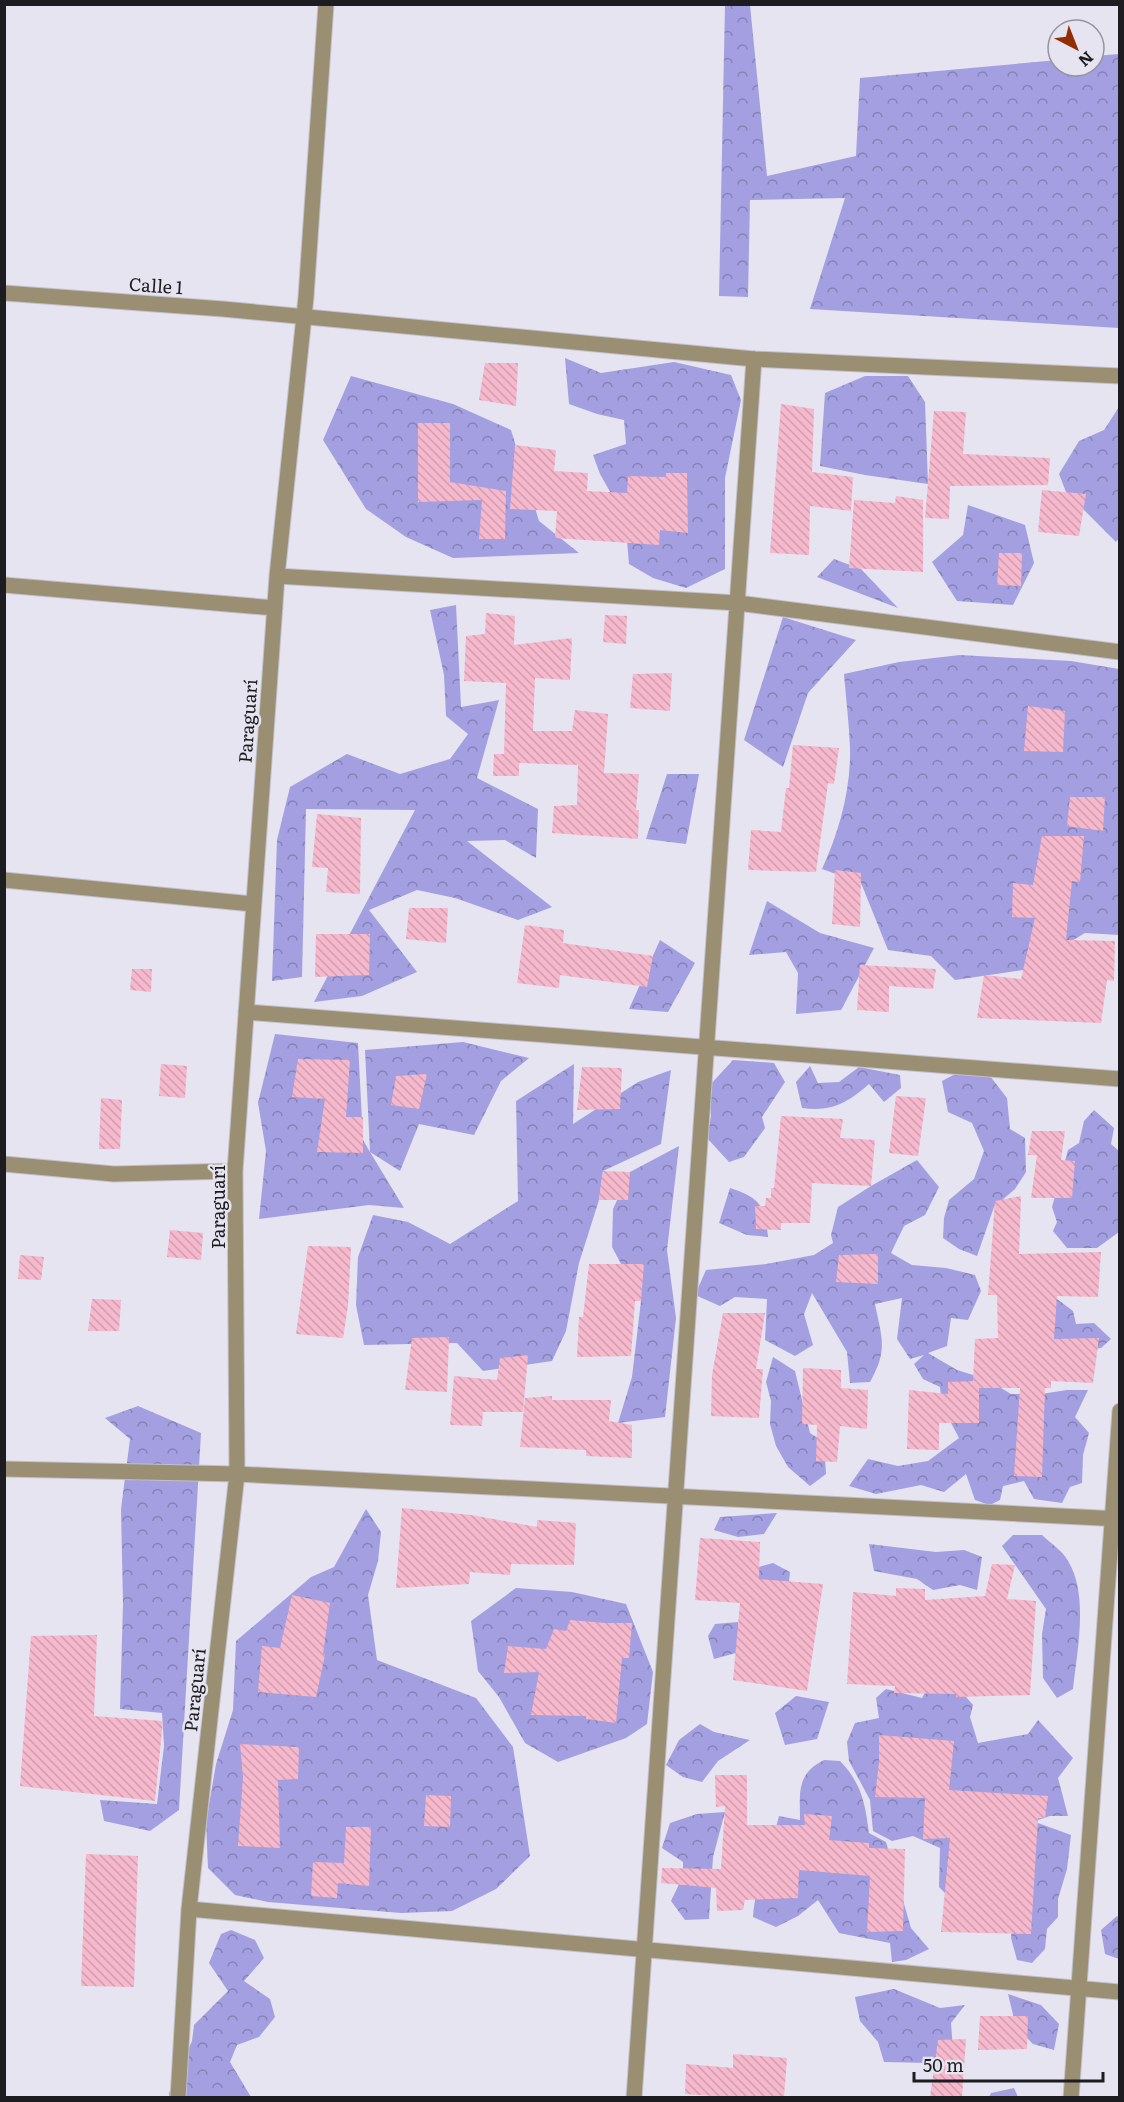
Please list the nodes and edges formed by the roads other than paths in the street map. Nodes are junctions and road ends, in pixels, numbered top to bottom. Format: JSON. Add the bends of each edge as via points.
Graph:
{"nodes":[{"id":1,"x":326,"y":4,"type":"edge"},
{"id":2,"x":4,"y":293,"type":"edge"},
{"id":3,"x":304,"y":317,"type":"junction"},
{"id":4,"x":754,"y":359,"type":"junction"},
{"id":5,"x":1119,"y":376,"type":"edge"},
{"id":6,"x":277,"y":576,"type":"junction"},
{"id":7,"x":4,"y":585,"type":"edge"},
{"id":8,"x":738,"y":603,"type":"junction"},
{"id":9,"x":275,"y":608,"type":"junction"},
{"id":10,"x":1119,"y":651,"type":"edge"},
{"id":11,"x":4,"y":880,"type":"edge"},
{"id":12,"x":253,"y":904,"type":"junction"},
{"id":13,"x":246,"y":1012,"type":"junction"},
{"id":14,"x":706,"y":1047,"type":"junction"},
{"id":15,"x":1119,"y":1079,"type":"edge"},
{"id":16,"x":4,"y":1164,"type":"edge"},
{"id":17,"x":235,"y":1171,"type":"junction"},
{"id":18,"x":1119,"y":1412,"type":"edge"},
{"id":19,"x":4,"y":1469,"type":"edge"},
{"id":20,"x":237,"y":1474,"type":"junction"},
{"id":21,"x":675,"y":1497,"type":"junction"},
{"id":22,"x":1116,"y":1518,"type":"edge"},
{"id":23,"x":189,"y":1909,"type":"junction"},
{"id":24,"x":644,"y":1950,"type":"junction"},
{"id":25,"x":1079,"y":1989,"type":"junction"},
{"id":26,"x":1119,"y":1992,"type":"edge"},
{"id":27,"x":178,"y":2097,"type":"edge"},
{"id":28,"x":634,"y":2097,"type":"edge"},
{"id":29,"x":1071,"y":2097,"type":"edge"}],
"edges":[{"from":1,"to":3,"type":"street","name":"Paraguarí"},
{"from":2,"to":3,"type":"street","name":"Calle 1"},
{"from":3,"to":4,"type":"street","name":"Calle 1"},
{"from":3,"to":6,"type":"street","name":"Paraguarí"},
{"from":4,"to":5,"type":"street","name":"Calle 1"},
{"from":4,"to":8,"type":"street"},
{"from":6,"to":8,"type":"street"},
{"from":6,"to":9,"type":"street","name":"Paraguarí"},
{"from":7,"to":9,"type":"street"},
{"from":8,"to":10,"type":"street"},
{"from":8,"to":14,"type":"street"},
{"from":9,"to":12,"type":"street","name":"Paraguarí"},
{"from":11,"to":12,"type":"street"},
{"from":12,"to":13,"type":"street","name":"Paraguarí"},
{"from":13,"to":14,"type":"street"},
{"from":13,"to":17,"type":"street","name":"Paraguarí"},
{"from":14,"to":15,"type":"street"},
{"from":14,"to":21,"type":"street"},
{"from":16,"to":17,"type":"street","via":[[114,1174]]},
{"from":17,"to":20,"type":"street","name":"Paraguarí"},
{"from":18,"to":22,"type":"street"},
{"from":19,"to":20,"type":"street"},
{"from":20,"to":21,"type":"street"},
{"from":20,"to":23,"type":"street","name":"Paraguarí"},
{"from":21,"to":22,"type":"street"},
{"from":21,"to":24,"type":"street"},
{"from":22,"to":25,"type":"street"},
{"from":23,"to":24,"type":"street"},
{"from":23,"to":27,"type":"street","name":"Paraguarí"},
{"from":24,"to":25,"type":"street"},
{"from":24,"to":28,"type":"street"},
{"from":25,"to":26,"type":"street"},
{"from":25,"to":29,"type":"street"}]}
